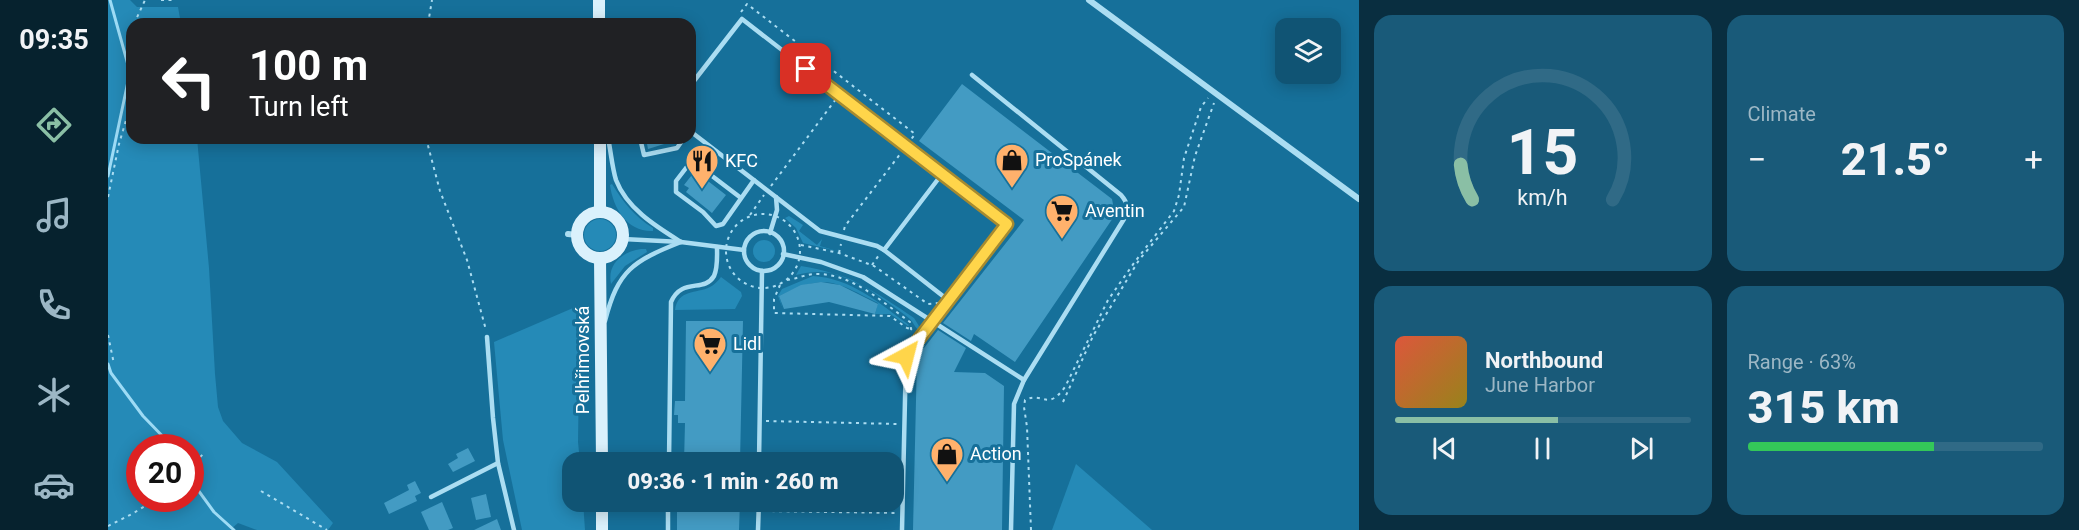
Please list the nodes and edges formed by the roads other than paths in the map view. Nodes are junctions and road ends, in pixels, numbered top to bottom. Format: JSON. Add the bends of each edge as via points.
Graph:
{"nodes":[{"id":1,"x":598,"y":0,"type":"edge"},
{"id":2,"x":1089,"y":0,"type":"edge"},
{"id":3,"x":599,"y":18,"type":"edge"},
{"id":4,"x":972,"y":75,"type":"dead end"},
{"id":5,"x":696,"y":78,"type":"edge"},
{"id":6,"x":696,"y":135,"type":"edge"},
{"id":7,"x":600,"y":144,"type":"edge"},
{"id":8,"x":610,"y":144,"type":"edge"},
{"id":9,"x":642,"y":144,"type":"edge"},
{"id":10,"x":680,"y":144,"type":"edge"},
{"id":11,"x":942,"y":174,"type":"junction"},
{"id":12,"x":754,"y":180,"type":"junction"},
{"id":13,"x":776,"y":197,"type":"junction"},
{"id":14,"x":741,"y":198,"type":"junction"},
{"id":15,"x":1359,"y":200,"type":"edge"},
{"id":16,"x":600,"y":212,"type":"junction"},
{"id":17,"x":770,"y":233,"type":"junction"},
{"id":18,"x":623,"y":239,"type":"junction"},
{"id":19,"x":681,"y":242,"type":"junction"},
{"id":20,"x":717,"y":247,"type":"junction"},
{"id":21,"x":744,"y":250,"type":"junction"},
{"id":22,"x":884,"y":250,"type":"junction"},
{"id":23,"x":783,"y":254,"type":"junction"},
{"id":24,"x":600,"y":258,"type":"junction"},
{"id":25,"x":762,"y":271,"type":"junction"},
{"id":26,"x":948,"y":300,"type":"junction"},
{"id":27,"x":932,"y":322,"type":"junction"},
{"id":28,"x":601,"y":336,"type":"junction"},
{"id":29,"x":487,"y":337,"type":"road end"},
{"id":30,"x":1024,"y":380,"type":"junction"},
{"id":31,"x":602,"y":452,"type":"edge"},
{"id":32,"x":669,"y":452,"type":"edge"},
{"id":33,"x":759,"y":452,"type":"edge"},
{"id":34,"x":498,"y":463,"type":"junction"},
{"id":35,"x":431,"y":497,"type":"dead end"},
{"id":36,"x":602,"y":512,"type":"edge"},
{"id":37,"x":668,"y":512,"type":"edge"},
{"id":38,"x":759,"y":512,"type":"edge"},
{"id":39,"x":514,"y":530,"type":"edge"},
{"id":40,"x":602,"y":530,"type":"edge"},
{"id":41,"x":668,"y":530,"type":"edge"},
{"id":42,"x":758,"y":530,"type":"edge"},
{"id":43,"x":902,"y":530,"type":"edge"},
{"id":44,"x":1011,"y":530,"type":"edge"}],
"edges":[{"from":1,"to":3,"type":"main road"},
{"from":2,"to":15,"type":"street"},
{"from":4,"to":30,"type":"lane","via":[[1121,195],[1128,205],[1124,219]]},
{"from":5,"to":11,"type":"lane","via":[[742,19]]},
{"from":6,"to":12,"type":"lane"},
{"from":7,"to":16,"type":"main road"},
{"from":8,"to":19,"type":"lane","via":[[617,183],[628,200],[643,216]]},
{"from":9,"to":10,"type":"lane","via":[[645,155]]},
{"from":11,"to":22,"type":"lane"},
{"from":11,"to":26,"type":"lane","via":[[1007,224]]},
{"from":12,"to":13,"type":"lane"},
{"from":12,"to":14,"type":"lane"},
{"from":13,"to":17,"type":"lane","via":[[777,210]]},
{"from":13,"to":22,"type":"lane","via":[[820,231]]},
{"from":14,"to":14,"type":"lane","via":[[695,164],[675,181],[676,192],[716,226],[723,224]]},
{"from":16,"to":18,"type":"main road","via":[[618,220]]},
{"from":16,"to":24,"type":"main road","via":[[584,219],[573,235],[584,251]]},
{"from":17,"to":21,"type":"lane","via":[[753,235]]},
{"from":17,"to":23,"type":"lane","via":[[780,241]]},
{"from":18,"to":19,"type":"lane"},
{"from":18,"to":24,"type":"main road","via":[[618,250]]},
{"from":19,"to":20,"type":"lane"},
{"from":19,"to":28,"type":"lane","via":[[649,255],[625,273],[612,296]]},
{"from":20,"to":21,"type":"lane"},
{"from":20,"to":32,"type":"lane","via":[[713,277],[706,284],[683,288],[671,302]]},
{"from":21,"to":25,"type":"lane","via":[[751,266]]},
{"from":22,"to":26,"type":"lane"},
{"from":23,"to":25,"type":"lane","via":[[776,267]]},
{"from":23,"to":27,"type":"lane","via":[[863,277]]},
{"from":24,"to":28,"type":"main road","name":"Pelhřimovská"},
{"from":25,"to":33,"type":"lane"},
{"from":26,"to":27,"type":"lane"},
{"from":27,"to":30,"type":"lane"},
{"from":27,"to":43,"type":"lane","via":[[906,356]]},
{"from":28,"to":31,"type":"main road","name":"Pelhřimovská"},
{"from":29,"to":34,"type":"lane"},
{"from":30,"to":44,"type":"lane","via":[[1014,404]]},
{"from":34,"to":35,"type":"lane"},
{"from":34,"to":39,"type":"lane"},
{"from":36,"to":40,"type":"main road"},
{"from":37,"to":41,"type":"lane"},
{"from":38,"to":42,"type":"lane"}]}
